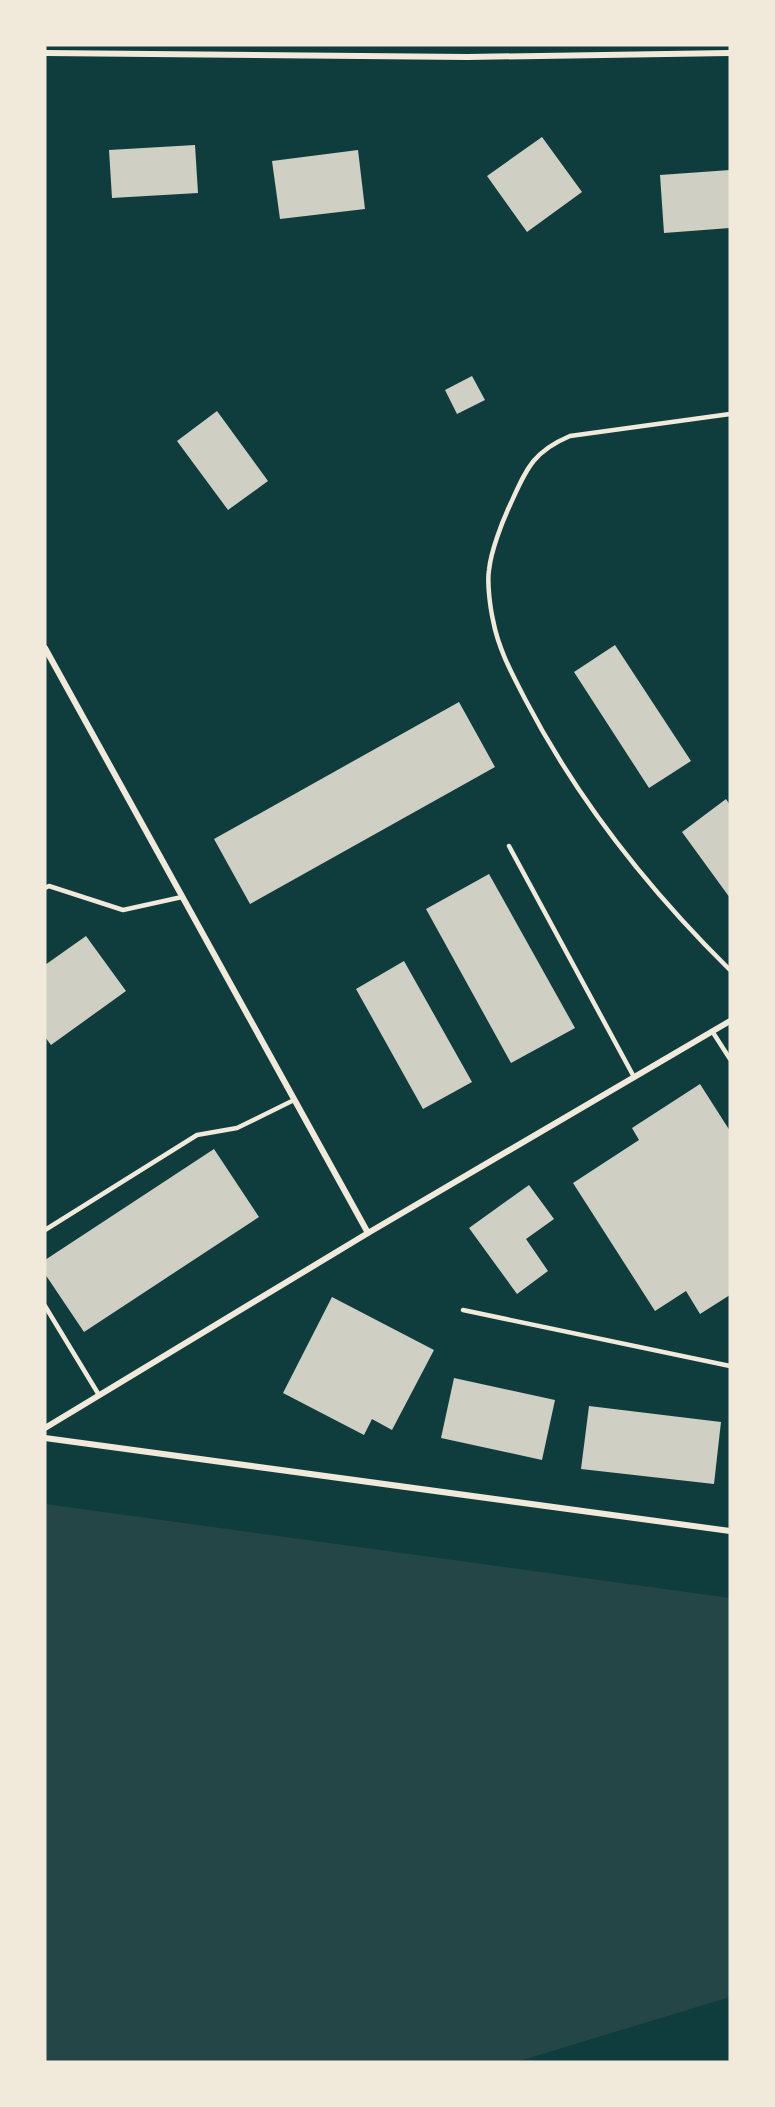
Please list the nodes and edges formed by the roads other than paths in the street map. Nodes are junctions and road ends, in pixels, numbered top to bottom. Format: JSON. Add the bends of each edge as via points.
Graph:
{"nodes":[{"id":1,"x":45,"y":53,"type":"edge"},
{"id":2,"x":730,"y":53,"type":"edge"},
{"id":3,"x":730,"y":414,"type":"edge"},
{"id":4,"x":45,"y":648,"type":"edge"},
{"id":5,"x":509,"y":846,"type":"dead end"},
{"id":6,"x":45,"y":888,"type":"edge"},
{"id":7,"x":182,"y":897,"type":"junction"},
{"id":8,"x":730,"y":970,"type":"edge"},
{"id":9,"x":730,"y":1021,"type":"edge"},
{"id":10,"x":712,"y":1031,"type":"junction"},
{"id":11,"x":730,"y":1059,"type":"edge"},
{"id":12,"x":634,"y":1077,"type":"junction"},
{"id":13,"x":294,"y":1100,"type":"junction"},
{"id":14,"x":45,"y":1230,"type":"edge"},
{"id":15,"x":368,"y":1233,"type":"junction"},
{"id":16,"x":45,"y":1306,"type":"edge"},
{"id":17,"x":463,"y":1310,"type":"dead end"},
{"id":18,"x":730,"y":1366,"type":"edge"},
{"id":19,"x":99,"y":1395,"type":"junction"},
{"id":20,"x":45,"y":1428,"type":"edge"},
{"id":21,"x":45,"y":1438,"type":"edge"},
{"id":22,"x":730,"y":1531,"type":"edge"}],
"edges":[{"from":1,"to":2,"type":"street","via":[[468,57]]},
{"from":3,"to":8,"type":"lane","via":[[570,436],[550,444],[528,466],[502,520],[489,570],[492,619],[505,660],[537,721],[608,829],[665,901]]},
{"from":4,"to":7,"type":"street"},
{"from":5,"to":12,"type":"lane"},
{"from":6,"to":7,"type":"lane","via":[[49,886],[123,910]]},
{"from":7,"to":13,"type":"street"},
{"from":9,"to":10,"type":"street"},
{"from":10,"to":11,"type":"lane"},
{"from":10,"to":12,"type":"street"},
{"from":12,"to":15,"type":"street"},
{"from":13,"to":14,"type":"lane","via":[[237,1128],[197,1135]]},
{"from":13,"to":15,"type":"street"},
{"from":15,"to":19,"type":"street"},
{"from":16,"to":19,"type":"lane"},
{"from":17,"to":18,"type":"lane"},
{"from":19,"to":20,"type":"street"},
{"from":21,"to":22,"type":"street"}]}
